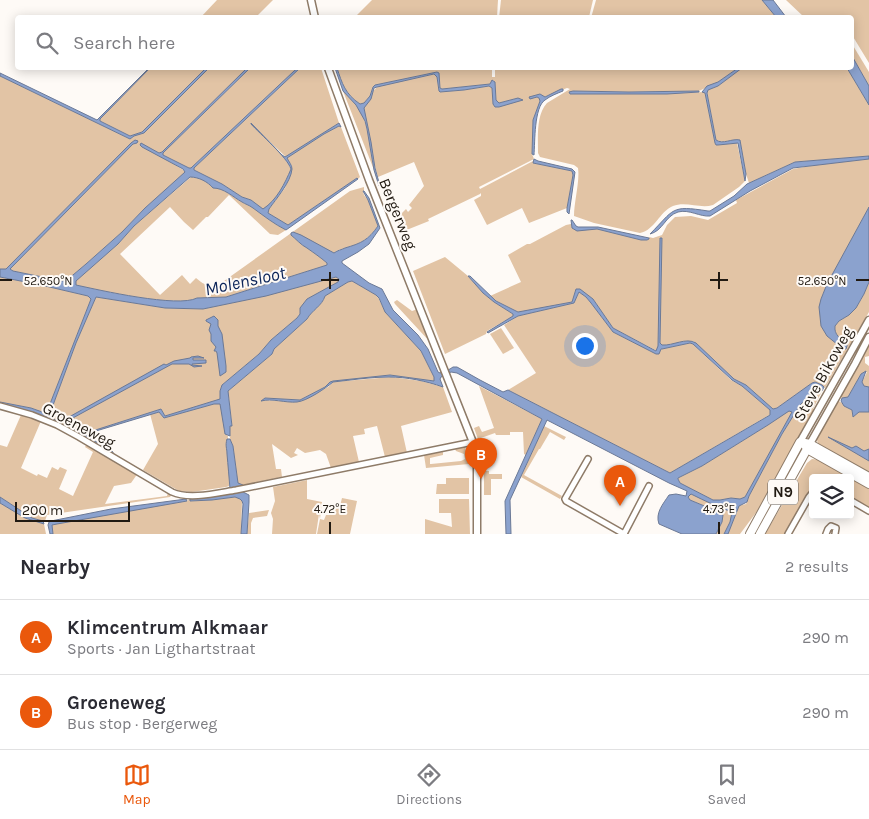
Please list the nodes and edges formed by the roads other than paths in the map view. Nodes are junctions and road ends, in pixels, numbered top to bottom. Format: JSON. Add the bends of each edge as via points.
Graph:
{"nodes":[{"id":1,"x":311,"y":0,"type":"edge"},
{"id":2,"x":314,"y":15,"type":"edge"},
{"id":3,"x":329,"y":70,"type":"edge"},
{"id":4,"x":869,"y":320,"type":"edge"},
{"id":5,"x":869,"y":337,"type":"edge"},
{"id":6,"x":0,"y":406,"type":"edge"},
{"id":7,"x":800,"y":442,"type":"junction"},
{"id":8,"x":468,"y":443,"type":"junction"},
{"id":9,"x":808,"y":447,"type":"junction"},
{"id":10,"x":588,"y":458,"type":"dead end"},
{"id":11,"x":869,"y":477,"type":"edge"},
{"id":12,"x":869,"y":484,"type":"edge"},
{"id":13,"x":649,"y":486,"type":"dead end"},
{"id":14,"x":809,"y":497,"type":"edge"},
{"id":15,"x":854,"y":502,"type":"edge"},
{"id":16,"x":869,"y":511,"type":"edge"},
{"id":17,"x":478,"y":534,"type":"edge"},
{"id":18,"x":624,"y":534,"type":"edge"},
{"id":19,"x":750,"y":534,"type":"edge"},
{"id":20,"x":760,"y":534,"type":"edge"},
{"id":21,"x":788,"y":534,"type":"edge"},
{"id":22,"x":826,"y":534,"type":"edge"},
{"id":23,"x":835,"y":534,"type":"edge"}],
"edges":[{"from":1,"to":2,"type":"main road"},
{"from":3,"to":8,"type":"main road","name":"Bergerweg","via":[[445,373]]},
{"from":4,"to":7,"type":"main road","name":"Steve Bikoweg","number":"N9"},
{"from":5,"to":9,"type":"main road","name":"Steve Bikoweg","number":"N9"},
{"from":6,"to":8,"type":"street","name":"Groeneweg","via":[[57,425],[178,495],[188,496],[238,490]]},
{"from":7,"to":9,"type":"highway"},
{"from":7,"to":19,"type":"highway","number":"N9"},
{"from":8,"to":17,"type":"main road","name":"Bergerweg","via":[[477,462]]},
{"from":9,"to":11,"type":"highway"},
{"from":9,"to":12,"type":"highway"},
{"from":9,"to":20,"type":"highway","number":"N9"},
{"from":10,"to":18,"type":"street","via":[[566,501]]},
{"from":13,"to":18,"type":"street"},
{"from":14,"to":21,"type":"street"},
{"from":15,"to":16,"type":"street"},
{"from":22,"to":23,"type":"street","via":[[833,526]]}]}
